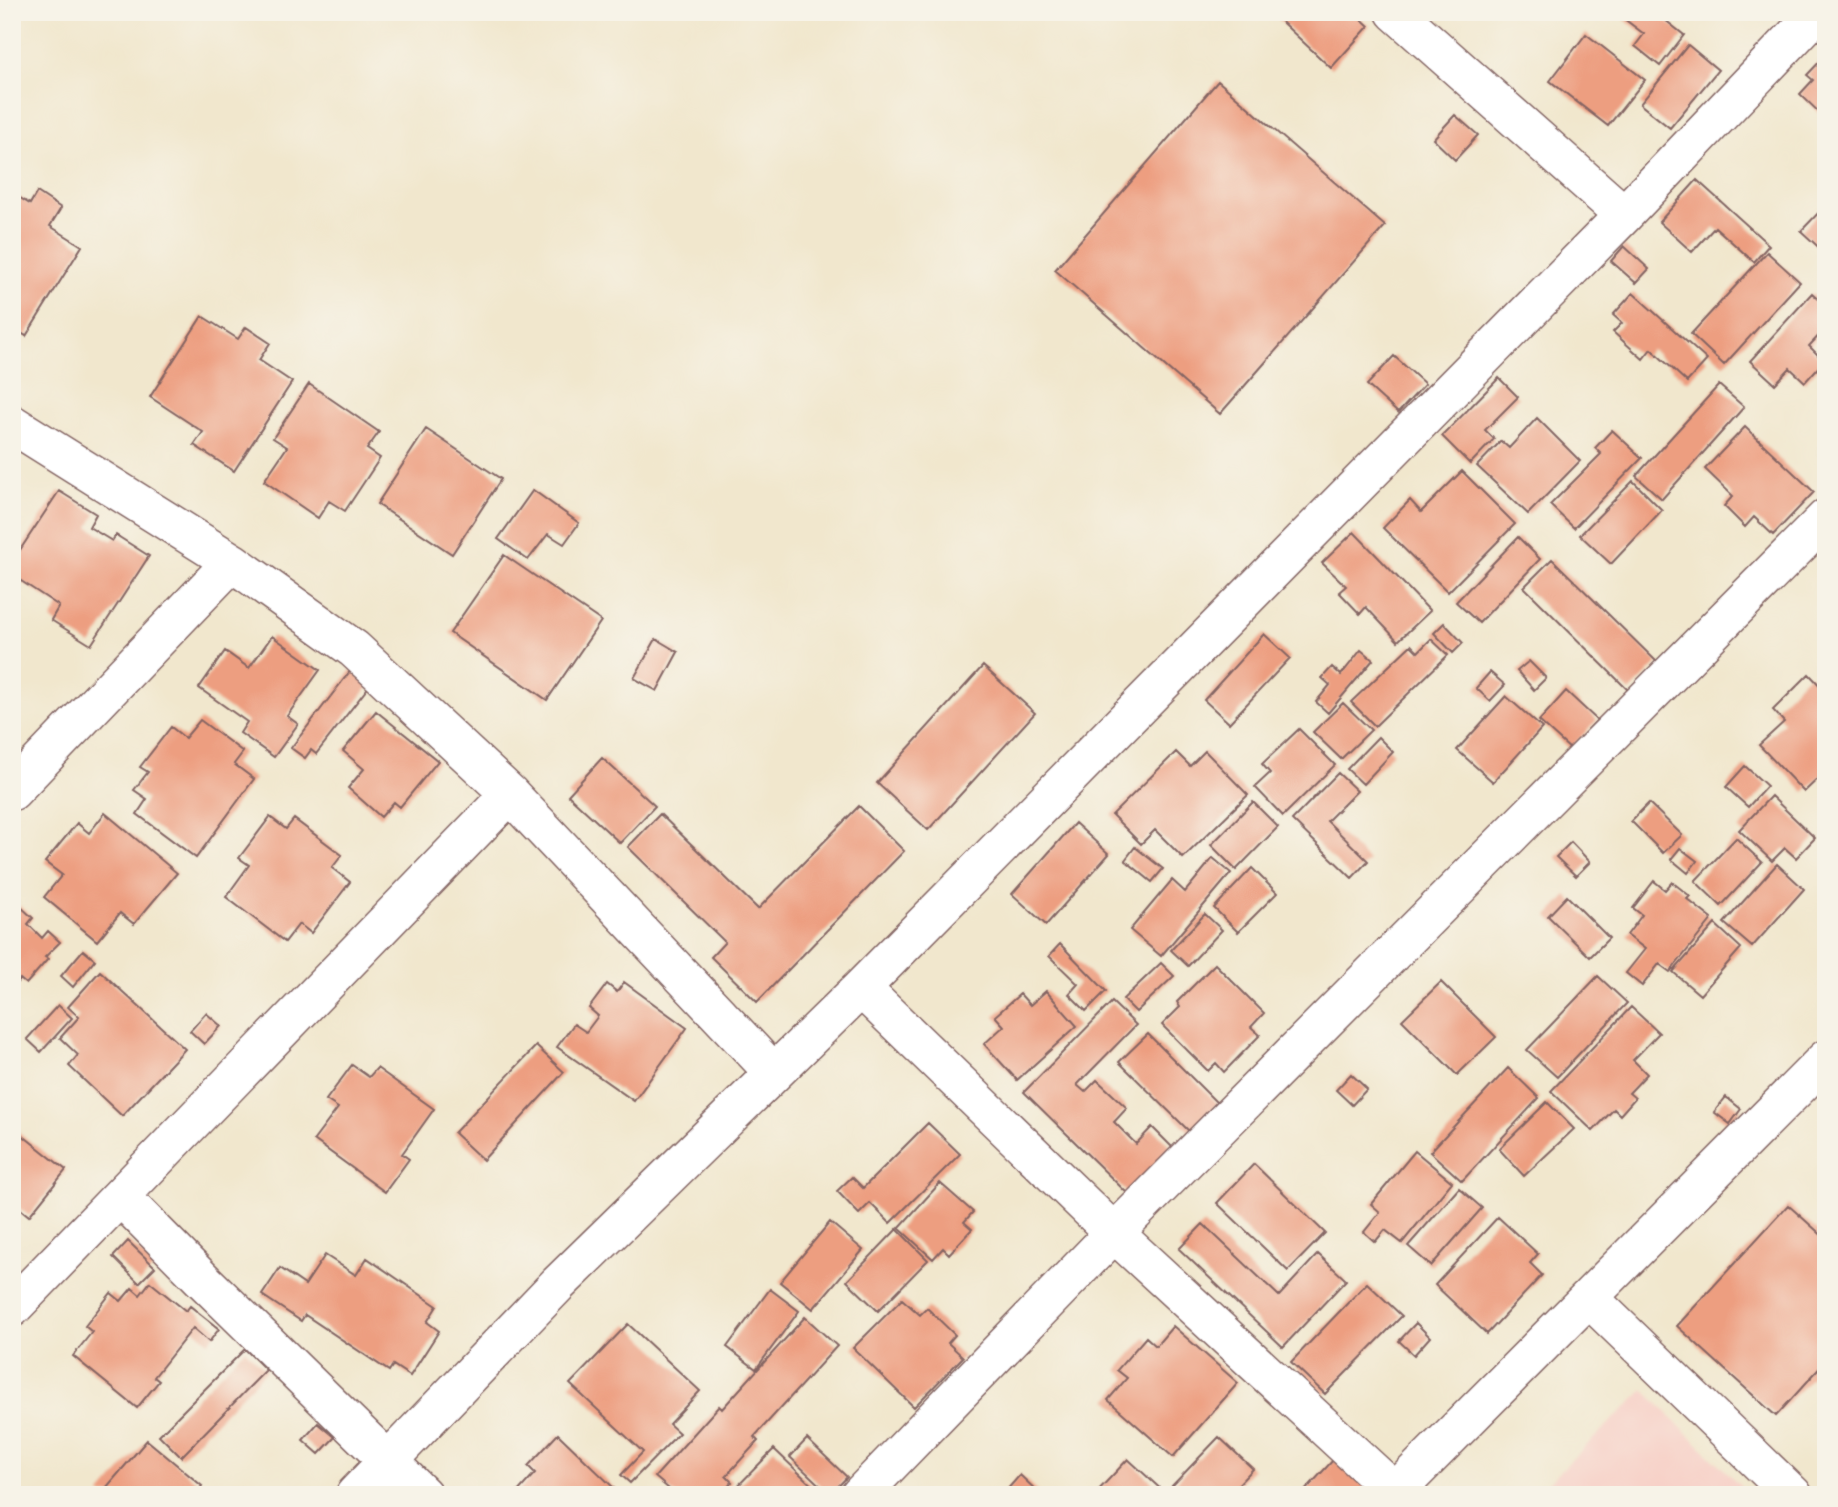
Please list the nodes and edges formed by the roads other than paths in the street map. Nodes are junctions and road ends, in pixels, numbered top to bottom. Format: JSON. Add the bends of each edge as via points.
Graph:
{"nodes":[{"id":1,"x":1395,"y":12,"type":"edge"},
{"id":2,"x":1818,"y":12,"type":"edge"},
{"id":3,"x":1624,"y":215,"type":"junction"},
{"id":4,"x":12,"y":424,"type":"edge"},
{"id":5,"x":1826,"y":518,"type":"edge"},
{"id":6,"x":232,"y":562,"type":"junction"},
{"id":7,"x":12,"y":791,"type":"edge"},
{"id":8,"x":510,"y":794,"type":"junction"},
{"id":9,"x":861,"y":988,"type":"junction"},
{"id":10,"x":1826,"y":1059,"type":"edge"},
{"id":11,"x":774,"y":1073,"type":"junction"},
{"id":12,"x":121,"y":1196,"type":"junction"},
{"id":13,"x":1114,"y":1233,"type":"junction"},
{"id":14,"x":1589,"y":1298,"type":"junction"},
{"id":15,"x":12,"y":1308,"type":"edge"},
{"id":16,"x":389,"y":1459,"type":"junction"},
{"id":17,"x":1394,"y":1493,"type":"edge"},
{"id":18,"x":355,"y":1495,"type":"edge"},
{"id":19,"x":423,"y":1495,"type":"edge"},
{"id":20,"x":860,"y":1495,"type":"edge"},
{"id":21,"x":1793,"y":1495,"type":"edge"}],
"edges":[{"from":1,"to":3,"type":"street"},
{"from":2,"to":3,"type":"street"},
{"from":3,"to":9,"type":"street"},
{"from":4,"to":6,"type":"street"},
{"from":5,"to":13,"type":"street"},
{"from":6,"to":7,"type":"street"},
{"from":6,"to":8,"type":"street","via":[[354,649]]},
{"from":8,"to":11,"type":"street"},
{"from":8,"to":12,"type":"street"},
{"from":9,"to":11,"type":"street"},
{"from":9,"to":13,"type":"street"},
{"from":10,"to":14,"type":"street"},
{"from":11,"to":16,"type":"street","via":[[558,1284]]},
{"from":12,"to":15,"type":"street"},
{"from":12,"to":16,"type":"street"},
{"from":13,"to":17,"type":"street"},
{"from":13,"to":20,"type":"street"},
{"from":14,"to":17,"type":"street"},
{"from":14,"to":21,"type":"street"},
{"from":16,"to":18,"type":"street"},
{"from":16,"to":19,"type":"street"}]}
